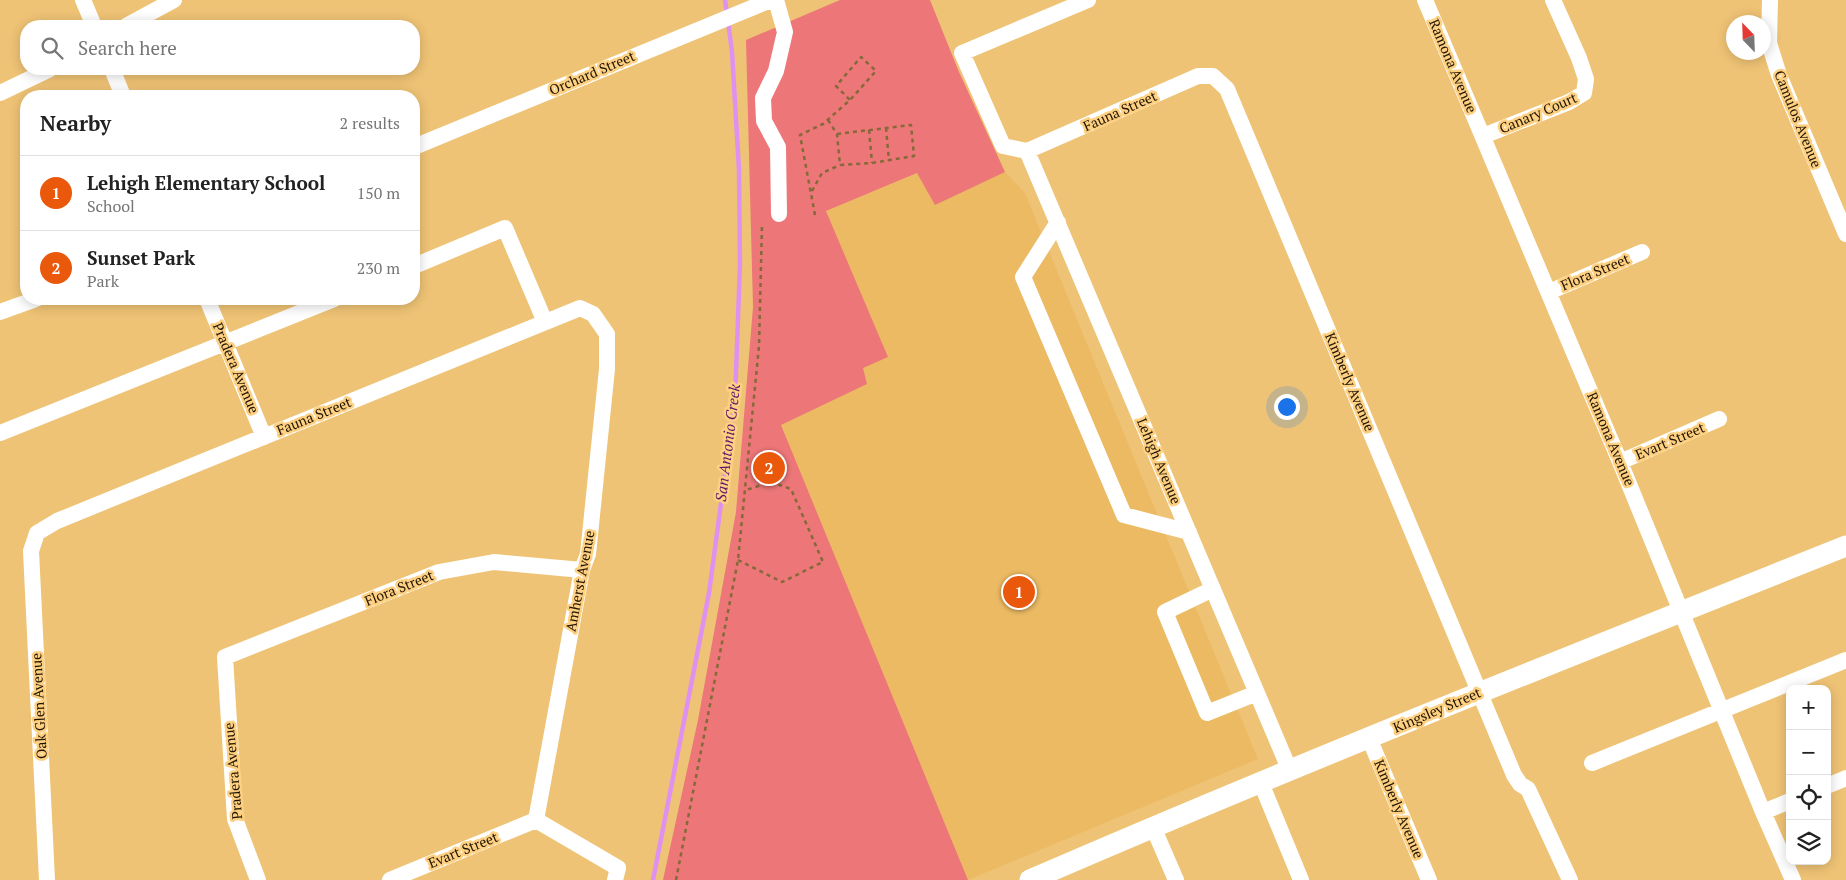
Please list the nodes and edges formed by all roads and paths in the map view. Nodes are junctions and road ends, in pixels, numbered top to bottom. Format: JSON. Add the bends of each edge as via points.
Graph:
{"nodes":[{"id":1,"x":83,"y":0,"type":"edge"},
{"id":2,"x":174,"y":0,"type":"edge"},
{"id":3,"x":771,"y":0,"type":"edge"},
{"id":4,"x":776,"y":0,"type":"edge"},
{"id":5,"x":1088,"y":0,"type":"edge"},
{"id":6,"x":1425,"y":0,"type":"edge"},
{"id":7,"x":1552,"y":0,"type":"edge"},
{"id":8,"x":1770,"y":0,"type":"edge"},
{"id":9,"x":91,"y":20,"type":"edge"},
{"id":10,"x":137,"y":20,"type":"edge"},
{"id":11,"x":38,"y":75,"type":"edge"},
{"id":12,"x":114,"y":75,"type":"edge"},
{"id":13,"x":1213,"y":76,"type":"joint"},
{"id":14,"x":121,"y":90,"type":"edge"},
{"id":15,"x":0,"y":93,"type":"edge"},
{"id":16,"x":850,"y":100,"type":"junction"},
{"id":17,"x":828,"y":120,"type":"junction"},
{"id":18,"x":886,"y":128,"type":"junction"},
{"id":19,"x":868,"y":130,"type":"junction"},
{"id":20,"x":838,"y":134,"type":"junction"},
{"id":21,"x":1482,"y":136,"type":"junction"},
{"id":22,"x":420,"y":145,"type":"edge"},
{"id":23,"x":1027,"y":151,"type":"junction"},
{"id":24,"x":889,"y":161,"type":"junction"},
{"id":25,"x":872,"y":163,"type":"junction"},
{"id":26,"x":840,"y":165,"type":"junction"},
{"id":27,"x":811,"y":192,"type":"junction"},
{"id":28,"x":779,"y":214,"type":"dead end"},
{"id":29,"x":815,"y":215,"type":"dead end"},
{"id":30,"x":1058,"y":222,"type":"junction"},
{"id":31,"x":762,"y":225,"type":"dead end"},
{"id":32,"x":1846,"y":234,"type":"edge"},
{"id":33,"x":1642,"y":252,"type":"dead end"},
{"id":34,"x":420,"y":263,"type":"edge"},
{"id":35,"x":1549,"y":292,"type":"junction"},
{"id":36,"x":20,"y":305,"type":"edge"},
{"id":37,"x":209,"y":305,"type":"edge"},
{"id":38,"x":319,"y":305,"type":"edge"},
{"id":39,"x":0,"y":312,"type":"edge"},
{"id":40,"x":593,"y":314,"type":"joint"},
{"id":41,"x":545,"y":322,"type":"junction"},
{"id":42,"x":225,"y":343,"type":"junction"},
{"id":43,"x":1719,"y":419,"type":"dead end"},
{"id":44,"x":0,"y":433,"type":"edge"},
{"id":45,"x":264,"y":437,"type":"junction"},
{"id":46,"x":1620,"y":462,"type":"junction"},
{"id":47,"x":746,"y":490,"type":"junction"},
{"id":48,"x":1189,"y":532,"type":"junction"},
{"id":49,"x":37,"y":533,"type":"joint"},
{"id":50,"x":1846,"y":546,"type":"edge"},
{"id":51,"x":738,"y":560,"type":"junction"},
{"id":52,"x":582,"y":570,"type":"junction"},
{"id":53,"x":1213,"y":589,"type":"junction"},
{"id":54,"x":1681,"y":612,"type":"junction"},
{"id":55,"x":225,"y":657,"type":"joint"},
{"id":56,"x":1846,"y":660,"type":"edge"},
{"id":57,"x":1480,"y":692,"type":"junction"},
{"id":58,"x":1257,"y":693,"type":"junction"},
{"id":59,"x":1722,"y":710,"type":"junction"},
{"id":60,"x":1369,"y":738,"type":"junction"},
{"id":61,"x":1592,"y":763,"type":"dead end"},
{"id":62,"x":1290,"y":771,"type":"junction"},
{"id":63,"x":1846,"y":778,"type":"edge"},
{"id":64,"x":1260,"y":783,"type":"junction"},
{"id":65,"x":1831,"y":784,"type":"edge"},
{"id":66,"x":1786,"y":803,"type":"edge"},
{"id":67,"x":1763,"y":812,"type":"junction"},
{"id":68,"x":536,"y":820,"type":"junction"},
{"id":69,"x":1153,"y":827,"type":"junction"},
{"id":70,"x":47,"y":880,"type":"edge"},
{"id":71,"x":258,"y":880,"type":"edge"},
{"id":72,"x":390,"y":880,"type":"edge"},
{"id":73,"x":615,"y":880,"type":"edge"},
{"id":74,"x":676,"y":880,"type":"edge"},
{"id":75,"x":1030,"y":880,"type":"edge"},
{"id":76,"x":1176,"y":880,"type":"edge"},
{"id":77,"x":1301,"y":880,"type":"edge"},
{"id":78,"x":1429,"y":880,"type":"edge"},
{"id":79,"x":1570,"y":880,"type":"edge"},
{"id":80,"x":1793,"y":880,"type":"edge"}],
"edges":[{"from":1,"to":9,"type":"street"},
{"from":2,"to":10,"type":"street"},
{"from":3,"to":22,"type":"street","name":"Orchard Street"},
{"from":4,"to":28,"type":"street","via":[[784,32],[776,71],[763,98],[764,121],[778,147]]},
{"from":5,"to":23,"type":"street","via":[[962,52],[1003,146]]},
{"from":6,"to":21,"type":"street","name":"Ramona Avenue"},
{"from":7,"to":21,"type":"street","name":"Canary Court","via":[[1586,79],[1584,93]]},
{"from":8,"to":32,"type":"street","name":"Camulos Avenue","via":[[1768,43]]},
{"from":11,"to":15,"type":"street"},
{"from":12,"to":14,"type":"street"},
{"from":13,"to":23,"type":"street","name":"Fauna Street","via":[[1198,76]]},
{"from":13,"to":57,"type":"street","name":"Kimberly Avenue","via":[[1227,89]]},
{"from":16,"to":16,"type":"path","via":[[836,86],[861,58],[876,71]]},
{"from":16,"to":17,"type":"path"},
{"from":17,"to":20,"type":"path"},
{"from":17,"to":27,"type":"path","via":[[800,135]]},
{"from":18,"to":19,"type":"path"},
{"from":18,"to":24,"type":"path"},
{"from":18,"to":24,"type":"path","via":[[911,125],[914,156]]},
{"from":19,"to":20,"type":"path"},
{"from":19,"to":25,"type":"path"},
{"from":20,"to":26,"type":"path"},
{"from":21,"to":35,"type":"street","name":"Ramona Avenue"},
{"from":23,"to":30,"type":"street","name":"Lehigh Avenue"},
{"from":24,"to":25,"type":"path"},
{"from":25,"to":26,"type":"path"},
{"from":26,"to":27,"type":"path","via":[[822,172]]},
{"from":27,"to":29,"type":"path"},
{"from":30,"to":48,"type":"street","name":"Lehigh Avenue"},
{"from":30,"to":48,"type":"street","via":[[1023,277],[1124,515]]},
{"from":31,"to":47,"type":"path","via":[[759,346]]},
{"from":33,"to":35,"type":"street","name":"Flora Street"},
{"from":34,"to":41,"type":"street","via":[[505,228]]},
{"from":35,"to":46,"type":"street","name":"Ramona Avenue"},
{"from":36,"to":39,"type":"street"},
{"from":37,"to":42,"type":"street","name":"Pradera Avenue"},
{"from":38,"to":42,"type":"street"},
{"from":40,"to":41,"type":"street","name":"Fauna Street","via":[[580,308]]},
{"from":40,"to":52,"type":"street","name":"Amherst Avenue","via":[[606,334],[607,370],[588,554]]},
{"from":41,"to":45,"type":"street","name":"Fauna Street"},
{"from":42,"to":44,"type":"street"},
{"from":42,"to":45,"type":"street","name":"Pradera Avenue"},
{"from":43,"to":46,"type":"street","name":"Evart Street"},
{"from":45,"to":49,"type":"street","name":"Fauna Street","via":[[57,521]]},
{"from":46,"to":54,"type":"street","name":"Ramona Avenue"},
{"from":47,"to":51,"type":"path"},
{"from":47,"to":51,"type":"path","via":[[771,482],[792,488],[823,562],[782,582]]},
{"from":48,"to":53,"type":"street","name":"Lehigh Avenue"},
{"from":49,"to":70,"type":"street","name":"Oak Glen Avenue","via":[[31,551]]},
{"from":50,"to":54,"type":"main road","name":"Kingsley Street"},
{"from":51,"to":74,"type":"path"},
{"from":52,"to":55,"type":"street","name":"Flora Street","via":[[494,562],[439,572]]},
{"from":52,"to":68,"type":"street","name":"Amherst Avenue"},
{"from":53,"to":58,"type":"street","name":"Lehigh Avenue"},
{"from":53,"to":58,"type":"street","via":[[1165,612],[1207,713]]},
{"from":54,"to":57,"type":"main road","name":"Kingsley Street"},
{"from":54,"to":59,"type":"street","name":"Ramona Avenue"},
{"from":55,"to":71,"type":"street","name":"Pradera Avenue","via":[[235,819]]},
{"from":56,"to":59,"type":"street"},
{"from":57,"to":60,"type":"main road","name":"Kingsley Street"},
{"from":57,"to":79,"type":"street","name":"Kimberly Avenue","via":[[1514,775],[1528,790]]},
{"from":58,"to":62,"type":"street","name":"Lehigh Avenue"},
{"from":59,"to":61,"type":"street"},
{"from":59,"to":67,"type":"street","name":"Ramona Avenue"},
{"from":60,"to":62,"type":"main road","name":"Kingsley Street"},
{"from":60,"to":78,"type":"street","name":"Kimberly Avenue"},
{"from":62,"to":64,"type":"main road","name":"Kingsley Street"},
{"from":63,"to":65,"type":"street"},
{"from":64,"to":69,"type":"main road","name":"Kingsley Street"},
{"from":64,"to":77,"type":"street"},
{"from":66,"to":67,"type":"street"},
{"from":67,"to":80,"type":"street","name":"Ramona Avenue"},
{"from":68,"to":72,"type":"street","name":"Evart Street"},
{"from":68,"to":73,"type":"street","via":[[618,868]]},
{"from":69,"to":75,"type":"main road","name":"Kingsley Street"},
{"from":69,"to":76,"type":"street"}]}
